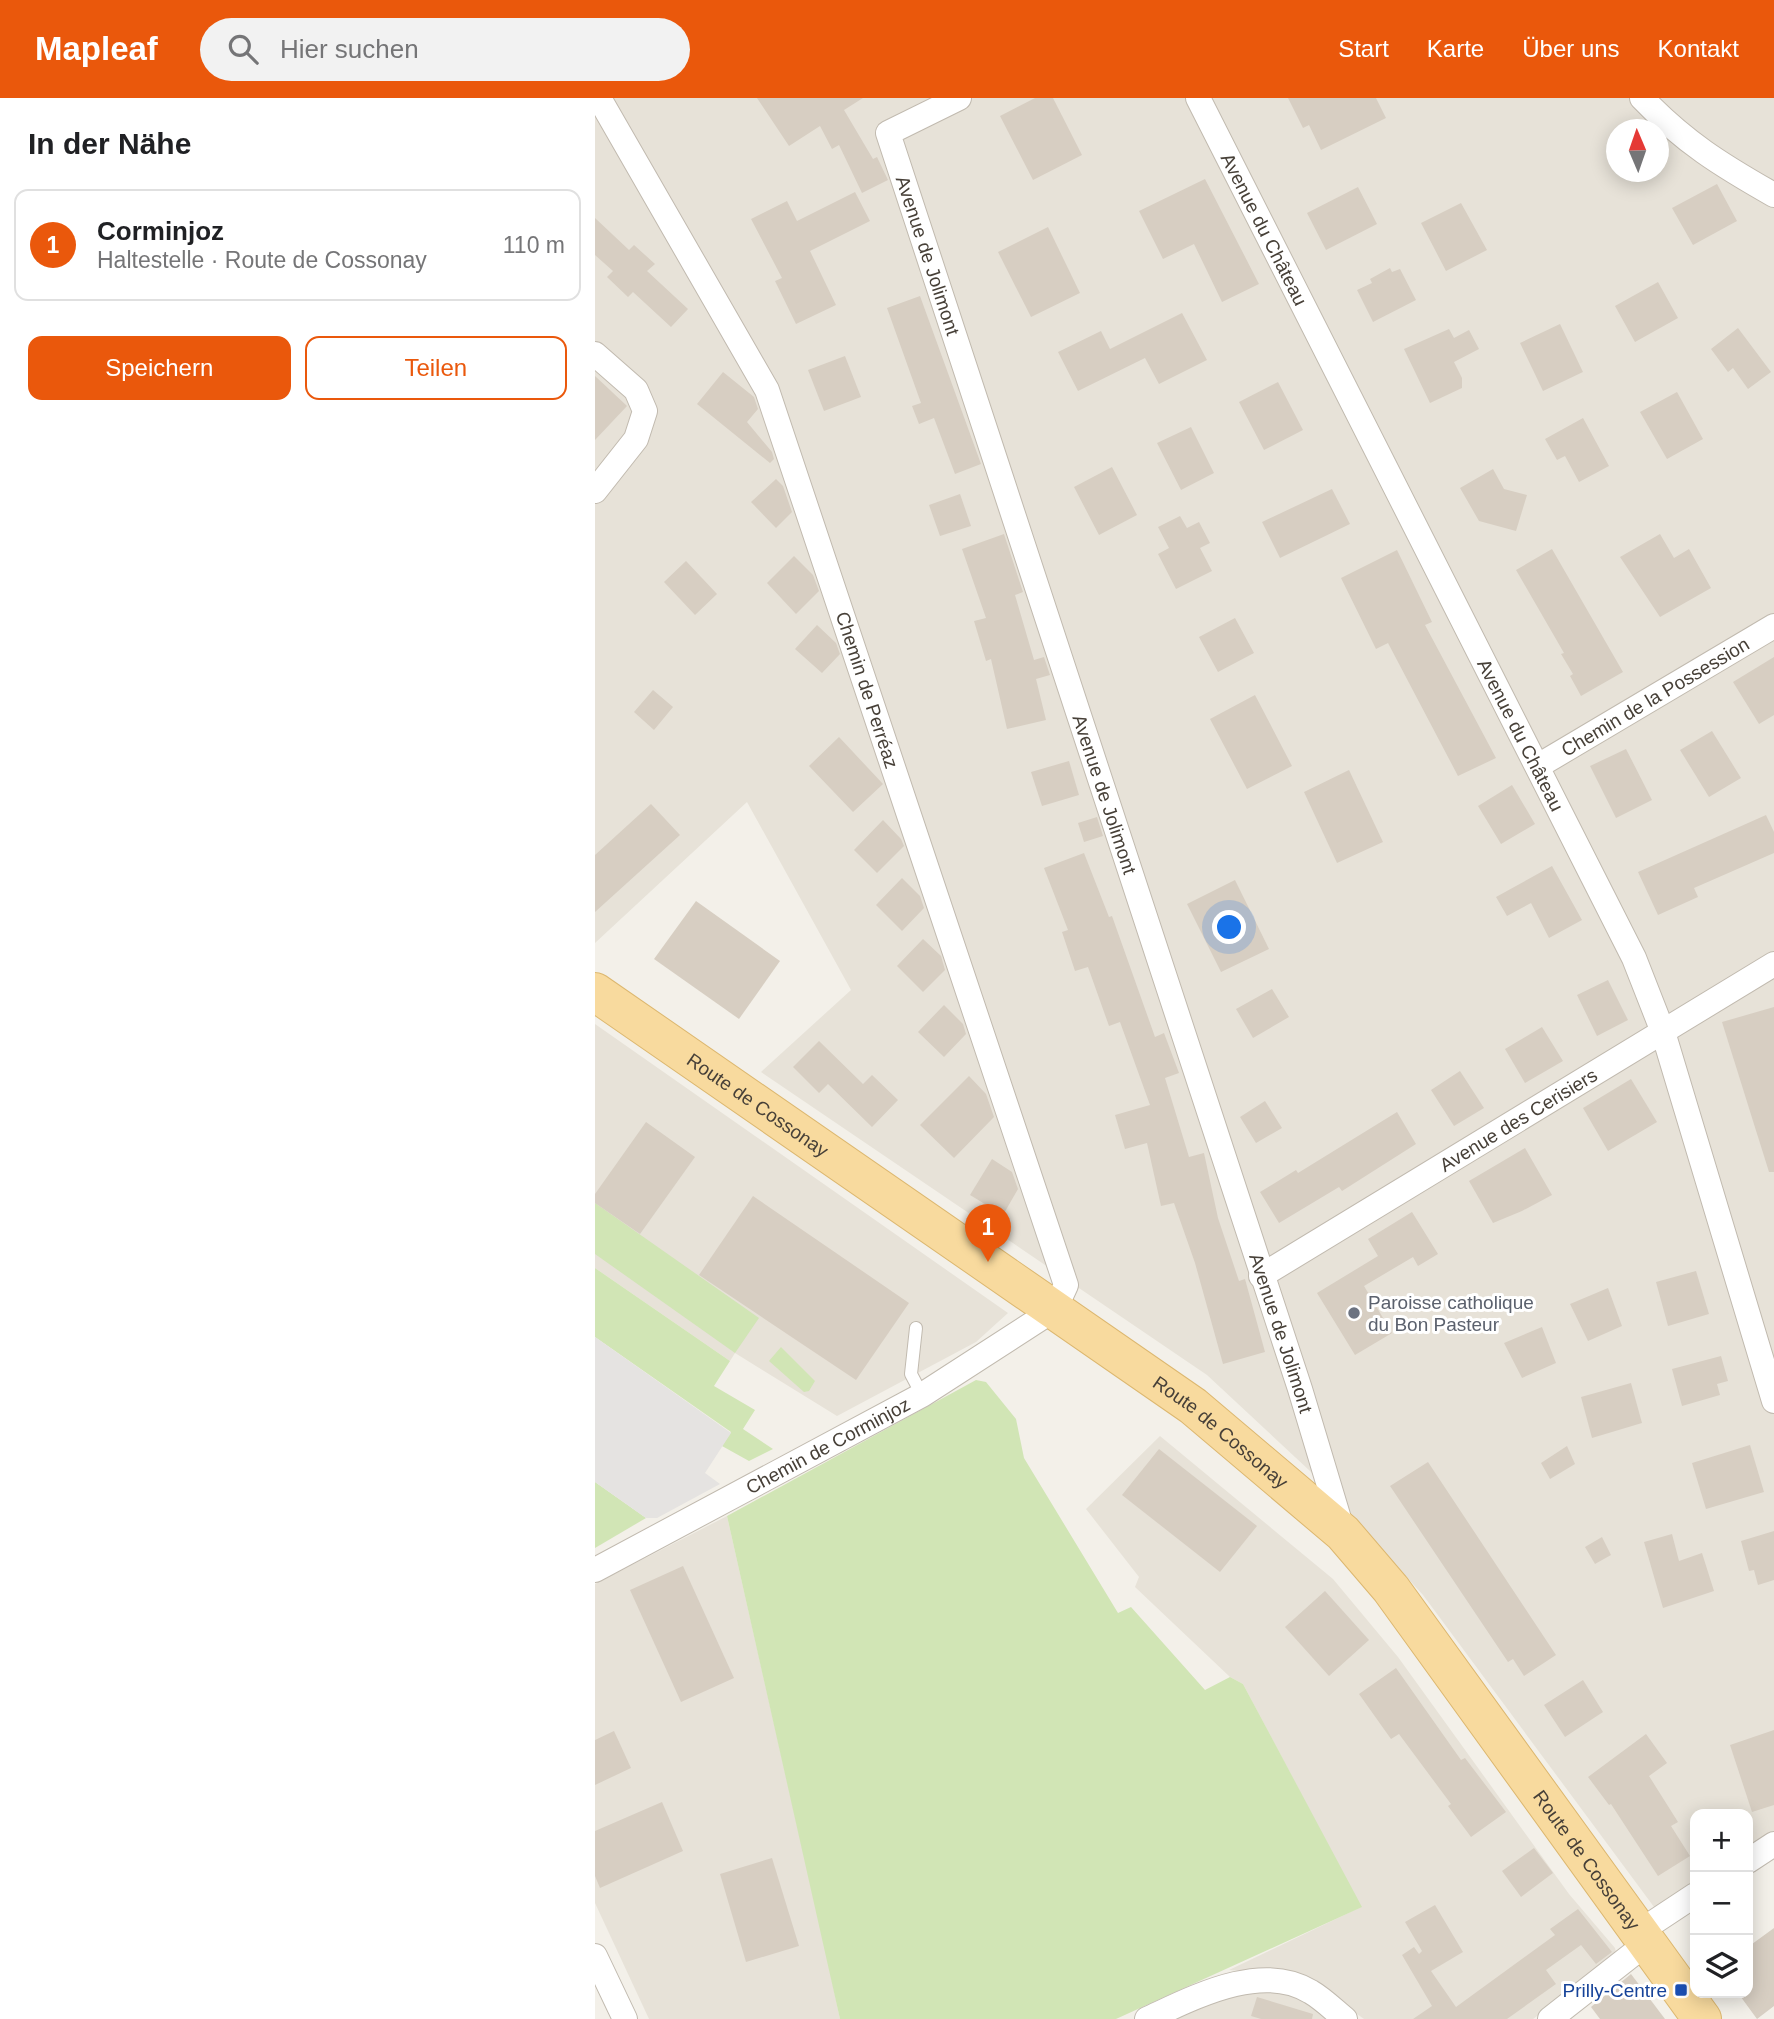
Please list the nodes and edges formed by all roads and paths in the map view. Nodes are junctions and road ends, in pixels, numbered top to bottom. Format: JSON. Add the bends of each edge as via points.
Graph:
{"nodes":[{"id":1,"x":599,"y":98,"type":"edge"},
{"id":2,"x":959,"y":98,"type":"edge"},
{"id":3,"x":1198,"y":98,"type":"edge"},
{"id":4,"x":1642,"y":98,"type":"edge"},
{"id":5,"x":1774,"y":195,"type":"edge"},
{"id":6,"x":595,"y":354,"type":"edge"},
{"id":7,"x":595,"y":491,"type":"edge"},
{"id":8,"x":1774,"y":626,"type":"edge"},
{"id":9,"x":1538,"y":766,"type":"junction"},
{"id":10,"x":1774,"y":964,"type":"edge"},
{"id":11,"x":595,"y":992,"type":"edge"},
{"id":12,"x":1663,"y":1032,"type":"junction"},
{"id":13,"x":1261,"y":1276,"type":"junction"},
{"id":14,"x":1055,"y":1309,"type":"junction"},
{"id":15,"x":916,"y":1328,"type":"dead end"},
{"id":16,"x":922,"y":1395,"type":"junction"},
{"id":17,"x":1774,"y":1401,"type":"edge"},
{"id":18,"x":1343,"y":1533,"type":"junction"},
{"id":19,"x":595,"y":1570,"type":"edge"},
{"id":20,"x":1774,"y":1844,"type":"edge"},
{"id":21,"x":1753,"y":1858,"type":"edge"},
{"id":22,"x":1690,"y":1899,"type":"edge"},
{"id":23,"x":1643,"y":1938,"type":"junction"},
{"id":24,"x":595,"y":1956,"type":"edge"},
{"id":25,"x":625,"y":2019,"type":"edge"},
{"id":26,"x":1147,"y":2019,"type":"edge"},
{"id":27,"x":1345,"y":2019,"type":"edge"},
{"id":28,"x":1550,"y":2019,"type":"edge"},
{"id":29,"x":1702,"y":2019,"type":"edge"}],
"edges":[{"from":1,"to":14,"type":"street","name":"Chemin de Perréaz","via":[[767,390],[1066,1285]]},
{"from":2,"to":13,"type":"street","name":"Avenue de Jolimont","via":[[888,134]]},
{"from":3,"to":9,"type":"street","name":"Avenue du Château"},
{"from":4,"to":5,"type":"street","via":[[1709,159]]},
{"from":6,"to":7,"type":"street","via":[[636,390],[645,411],[636,439]]},
{"from":8,"to":9,"type":"street","name":"Chemin de la Possession"},
{"from":9,"to":12,"type":"street","name":"Avenue du Château","via":[[1634,958]]},
{"from":10,"to":12,"type":"street","name":"Avenue des Cerisiers"},
{"from":11,"to":14,"type":"main road","name":"Route de Cossonay"},
{"from":12,"to":13,"type":"street","name":"Avenue des Cerisiers"},
{"from":12,"to":17,"type":"street","name":"Avenue du Château"},
{"from":13,"to":18,"type":"street","name":"Avenue de Jolimont"},
{"from":14,"to":16,"type":"street","name":"Chemin de Corminjoz"},
{"from":14,"to":18,"type":"main road","name":"Route de Cossonay","via":[[1193,1406]]},
{"from":15,"to":16,"type":"lane","via":[[911,1374]]},
{"from":16,"to":19,"type":"street","name":"Chemin de Corminjoz"},
{"from":18,"to":23,"type":"main road","name":"Route de Cossonay","via":[[1391,1589]]},
{"from":20,"to":21,"type":"street"},
{"from":22,"to":23,"type":"street"},
{"from":23,"to":28,"type":"street"},
{"from":23,"to":29,"type":"main road","name":"Route de Cossonay"},
{"from":24,"to":25,"type":"street"},
{"from":26,"to":27,"type":"street","via":[[1238,1982],[1278,1982],[1309,1991]]}]}
